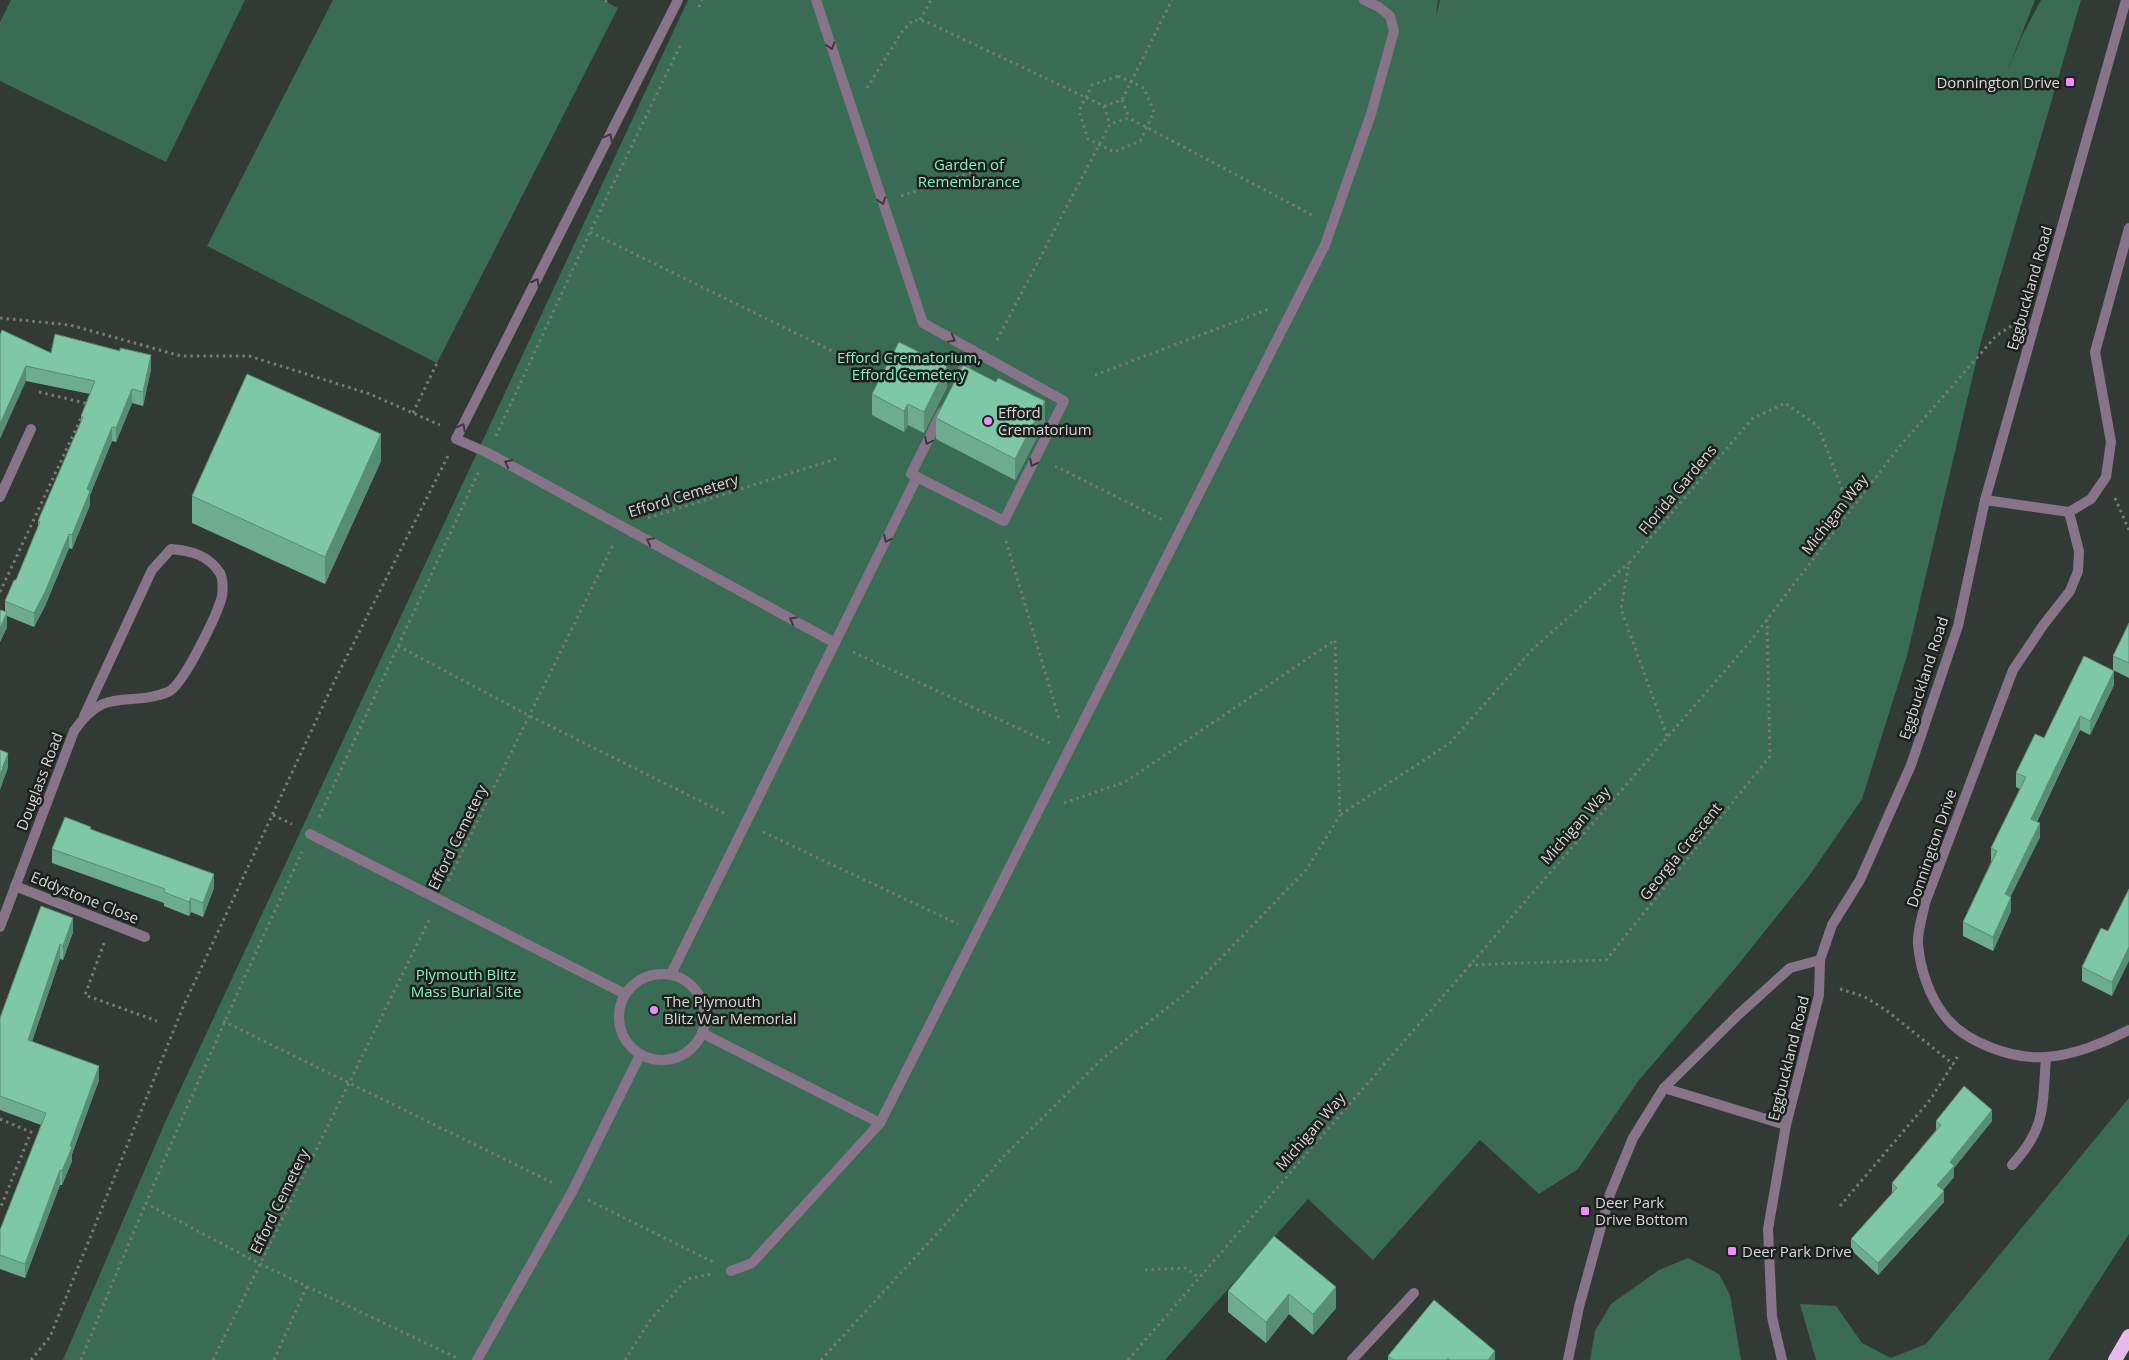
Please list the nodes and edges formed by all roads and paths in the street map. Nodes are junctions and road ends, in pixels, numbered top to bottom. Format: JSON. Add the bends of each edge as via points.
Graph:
{"nodes":[{"id":1,"x":678,"y":0,"type":"edge"},
{"id":2,"x":702,"y":0,"type":"edge"},
{"id":3,"x":816,"y":0,"type":"edge"},
{"id":4,"x":931,"y":0,"type":"edge"},
{"id":5,"x":1172,"y":0,"type":"edge"},
{"id":6,"x":1364,"y":0,"type":"edge"},
{"id":7,"x":2126,"y":0,"type":"edge"},
{"id":8,"x":698,"y":9,"type":"dead end"},
{"id":9,"x":920,"y":20,"type":"junction"},
{"id":10,"x":681,"y":44,"type":"dead end"},
{"id":11,"x":1131,"y":82,"type":"junction"},
{"id":12,"x":1086,"y":97,"type":"junction"},
{"id":13,"x":1122,"y":100,"type":"junction"},
{"id":14,"x":1104,"y":106,"type":"junction"},
{"id":15,"x":853,"y":112,"type":"junction"},
{"id":16,"x":1129,"y":118,"type":"junction"},
{"id":17,"x":1110,"y":124,"type":"junction"},
{"id":18,"x":1146,"y":128,"type":"junction"},
{"id":19,"x":1099,"y":145,"type":"junction"},
{"id":20,"x":971,"y":172,"type":"dead end"},
{"id":21,"x":882,"y":202,"type":"junction"},
{"id":22,"x":1332,"y":226,"type":"junction"},
{"id":23,"x":2129,"y":228,"type":"edge"},
{"id":24,"x":590,"y":232,"type":"junction"},
{"id":25,"x":1278,"y":305,"type":"dead end"},
{"id":26,"x":2039,"y":307,"type":"junction"},
{"id":27,"x":0,"y":318,"type":"edge"},
{"id":28,"x":973,"y":350,"type":"junction"},
{"id":29,"x":988,"y":359,"type":"junction"},
{"id":30,"x":437,"y":363,"type":"dead end"},
{"id":31,"x":875,"y":372,"type":"dead end"},
{"id":32,"x":1095,"y":375,"type":"dead end"},
{"id":33,"x":955,"y":386,"type":"edge"},
{"id":34,"x":39,"y":392,"type":"dead end"},
{"id":35,"x":946,"y":403,"type":"edge"},
{"id":36,"x":88,"y":404,"type":"junction"},
{"id":37,"x":96,"y":405,"type":"edge"},
{"id":38,"x":413,"y":413,"type":"junction"},
{"id":39,"x":31,"y":429,"type":"dead end"},
{"id":40,"x":458,"y":436,"type":"junction"},
{"id":41,"x":488,"y":453,"type":"junction"},
{"id":42,"x":836,"y":459,"type":"dead end"},
{"id":43,"x":1048,"y":462,"type":"dead end"},
{"id":44,"x":917,"y":477,"type":"junction"},
{"id":45,"x":2106,"y":477,"type":"junction"},
{"id":46,"x":0,"y":498,"type":"edge"},
{"id":47,"x":1984,"y":500,"type":"junction"},
{"id":48,"x":1850,"y":511,"type":"junction"},
{"id":49,"x":2069,"y":512,"type":"junction"},
{"id":50,"x":623,"y":526,"type":"junction"},
{"id":51,"x":1181,"y":529,"type":"junction"},
{"id":52,"x":2129,"y":530,"type":"edge"},
{"id":53,"x":1006,"y":540,"type":"dead end"},
{"id":54,"x":1629,"y":563,"type":"junction"},
{"id":55,"x":0,"y":592,"type":"edge"},
{"id":56,"x":1767,"y":619,"type":"junction"},
{"id":57,"x":835,"y":643,"type":"junction"},
{"id":58,"x":398,"y":646,"type":"junction"},
{"id":59,"x":84,"y":716,"type":"junction"},
{"id":60,"x":530,"y":716,"type":"junction"},
{"id":61,"x":1667,"y":736,"type":"junction"},
{"id":62,"x":1068,"y":751,"type":"junction"},
{"id":63,"x":1038,"y":812,"type":"junction"},
{"id":64,"x":1340,"y":815,"type":"junction"},
{"id":65,"x":745,"y":823,"type":"junction"},
{"id":66,"x":310,"y":834,"type":"junction"},
{"id":67,"x":15,"y":886,"type":"junction"},
{"id":68,"x":439,"y":900,"type":"junction"},
{"id":69,"x":111,"y":923,"type":"junction"},
{"id":70,"x":0,"y":927,"type":"edge"},
{"id":71,"x":977,"y":932,"type":"junction"},
{"id":72,"x":145,"y":937,"type":"dead end"},
{"id":73,"x":1820,"y":960,"type":"junction"},
{"id":74,"x":1469,"y":965,"type":"junction"},
{"id":75,"x":670,"y":974,"type":"junction"},
{"id":76,"x":1820,"y":984,"type":"junction"},
{"id":77,"x":625,"y":994,"type":"junction"},
{"id":78,"x":157,"y":1021,"type":"dead end"},
{"id":79,"x":223,"y":1021,"type":"junction"},
{"id":80,"x":2129,"y":1030,"type":"edge"},
{"id":81,"x":702,"y":1033,"type":"junction"},
{"id":82,"x":1969,"y":1037,"type":"junction"},
{"id":83,"x":640,"y":1055,"type":"junction"},
{"id":84,"x":2046,"y":1058,"type":"junction"},
{"id":85,"x":1953,"y":1064,"type":"junction"},
{"id":86,"x":349,"y":1083,"type":"junction"},
{"id":87,"x":1664,"y":1088,"type":"junction"},
{"id":88,"x":0,"y":1119,"type":"edge"},
{"id":89,"x":880,"y":1124,"type":"junction"},
{"id":90,"x":1786,"y":1125,"type":"junction"},
{"id":91,"x":2012,"y":1165,"type":"dead end"},
{"id":92,"x":572,"y":1192,"type":"junction"},
{"id":93,"x":144,"y":1203,"type":"junction"},
{"id":94,"x":1840,"y":1206,"type":"dead end"},
{"id":95,"x":0,"y":1209,"type":"edge"},
{"id":96,"x":260,"y":1264,"type":"junction"},
{"id":97,"x":1144,"y":1270,"type":"dead end"},
{"id":98,"x":731,"y":1271,"type":"junction"},
{"id":99,"x":1198,"y":1277,"type":"junction"},
{"id":100,"x":307,"y":1286,"type":"junction"},
{"id":101,"x":1414,"y":1293,"type":"dead end"},
{"id":102,"x":2129,"y":1336,"type":"edge"},
{"id":103,"x":31,"y":1360,"type":"edge"},
{"id":104,"x":81,"y":1360,"type":"edge"},
{"id":105,"x":213,"y":1360,"type":"edge"},
{"id":106,"x":274,"y":1360,"type":"edge"},
{"id":107,"x":462,"y":1360,"type":"edge"},
{"id":108,"x":477,"y":1360,"type":"edge"},
{"id":109,"x":625,"y":1360,"type":"edge"},
{"id":110,"x":821,"y":1360,"type":"edge"},
{"id":111,"x":1128,"y":1360,"type":"edge"},
{"id":112,"x":1352,"y":1360,"type":"edge"},
{"id":113,"x":1568,"y":1360,"type":"edge"},
{"id":114,"x":1782,"y":1360,"type":"edge"},
{"id":115,"x":2115,"y":1360,"type":"edge"}],
"edges":[{"from":40,"to":1,"type":"street","one_way":true},
{"from":2,"to":8,"type":"path"},
{"from":3,"to":15,"type":"street","one_way":true},
{"from":4,"to":9,"type":"path"},
{"from":5,"to":11,"type":"path"},
{"from":6,"to":22,"type":"street","via":[[1390,16],[1394,31],[1371,114]]},
{"from":7,"to":26,"type":"street","name":"Eggbuckland Road"},
{"from":9,"to":12,"type":"path"},
{"from":9,"to":15,"type":"path","via":[[914,20],[901,33]]},
{"from":10,"to":24,"type":"path"},
{"from":11,"to":12,"type":"path","via":[[1118,76],[1092,86]]},
{"from":11,"to":13,"type":"path"},
{"from":11,"to":18,"type":"path","via":[[1144,88],[1154,112]]},
{"from":12,"to":14,"type":"path"},
{"from":12,"to":19,"type":"path","via":[[1079,111],[1088,139]]},
{"from":13,"to":14,"type":"path"},
{"from":13,"to":16,"type":"path"},
{"from":14,"to":17,"type":"path"},
{"from":15,"to":21,"type":"street","one_way":true},
{"from":16,"to":17,"type":"path"},
{"from":16,"to":18,"type":"path"},
{"from":17,"to":19,"type":"path"},
{"from":18,"to":19,"type":"path","via":[[1140,141],[1114,152]]},
{"from":18,"to":22,"type":"path"},
{"from":19,"to":29,"type":"path"},
{"from":20,"to":21,"type":"path"},
{"from":21,"to":28,"type":"street","one_way":true,"via":[[923,323]]},
{"from":22,"to":51,"type":"street"},
{"from":23,"to":45,"type":"street","via":[[2096,352],[2111,442]]},
{"from":24,"to":31,"type":"path"},
{"from":24,"to":41,"type":"path"},
{"from":25,"to":32,"type":"path"},
{"from":26,"to":47,"type":"street","name":"Eggbuckland Road"},
{"from":26,"to":48,"type":"path","name":"Michigan Way","via":[[1996,336],[1899,447]]},
{"from":27,"to":38,"type":"path","via":[[70,325],[182,356],[249,356],[370,394]]},
{"from":28,"to":29,"type":"street"},
{"from":28,"to":33,"type":"street"},
{"from":29,"to":44,"type":"street","one_way":true,"via":[[1064,401],[1004,521]]},
{"from":30,"to":38,"type":"path"},
{"from":34,"to":36,"type":"path"},
{"from":35,"to":44,"type":"street","one_way":true,"via":[[911,474]]},
{"from":36,"to":37,"type":"path"},
{"from":36,"to":55,"type":"path"},
{"from":38,"to":40,"type":"path"},
{"from":39,"to":46,"type":"street"},
{"from":40,"to":41,"type":"street"},
{"from":40,"to":103,"type":"path","via":[[334,682],[187,998],[50,1337]]},
{"from":50,"to":41,"type":"street","one_way":true},
{"from":41,"to":58,"type":"path"},
{"from":42,"to":50,"type":"path","name":"Efford Cemetery"},
{"from":43,"to":51,"type":"path"},
{"from":44,"to":57,"type":"street","one_way":true},
{"from":45,"to":49,"type":"street","via":[[2091,499]]},
{"from":45,"to":52,"type":"path"},
{"from":47,"to":49,"type":"street"},
{"from":47,"to":73,"type":"street","name":"Eggbuckland Road","via":[[1958,626],[1910,765],[1860,880],[1832,925]]},
{"from":48,"to":54,"type":"path","name":"Florida Gardens","via":[[1818,426],[1784,402],[1752,419]]},
{"from":48,"to":56,"type":"path","name":"Michigan Way"},
{"from":49,"to":82,"type":"street","name":"Donnington Drive","via":[[2079,551],[2078,571],[2070,591],[2014,670],[1925,902],[1918,942],[1928,986],[1944,1015]]},
{"from":57,"to":50,"type":"street","one_way":true},
{"from":50,"to":60,"type":"path","name":"Efford Cemetery"},
{"from":51,"to":62,"type":"street"},
{"from":53,"to":62,"type":"path"},
{"from":54,"to":61,"type":"path","via":[[1621,609]]},
{"from":54,"to":64,"type":"path","via":[[1533,649],[1450,743]]},
{"from":56,"to":61,"type":"path","name":"Michigan Way"},
{"from":56,"to":74,"type":"path","name":"Georgia Crescent","via":[[1770,756],[1606,960]]},
{"from":57,"to":62,"type":"path"},
{"from":57,"to":65,"type":"street"},
{"from":58,"to":60,"type":"path"},
{"from":58,"to":66,"type":"path"},
{"from":59,"to":59,"type":"street","name":"Douglass Road","via":[[152,570],[172,549],[206,557],[221,575],[222,595],[181,680],[170,691],[117,699]]},
{"from":59,"to":67,"type":"street","name":"Douglass Road","via":[[74,731]]},
{"from":60,"to":65,"type":"path"},
{"from":60,"to":68,"type":"path","name":"Efford Cemetery"},
{"from":61,"to":74,"type":"path","name":"Michigan Way"},
{"from":62,"to":63,"type":"street"},
{"from":63,"to":64,"type":"path","via":[[1125,782],[1335,640]]},
{"from":63,"to":71,"type":"street"},
{"from":64,"to":110,"type":"path","via":[[1307,869],[1190,990],[1104,1057],[1003,1157],[944,1227]]},
{"from":65,"to":71,"type":"path"},
{"from":65,"to":75,"type":"street"},
{"from":66,"to":68,"type":"street"},
{"from":66,"to":79,"type":"path"},
{"from":67,"to":69,"type":"street","name":"Eddystone Close"},
{"from":67,"to":70,"type":"street","name":"Douglass Road"},
{"from":68,"to":77,"type":"street"},
{"from":68,"to":86,"type":"path","name":"Efford Cemetery"},
{"from":69,"to":72,"type":"street","name":"Eddystone Close"},
{"from":69,"to":78,"type":"path","via":[[85,995]]},
{"from":71,"to":89,"type":"street"},
{"from":73,"to":76,"type":"street","name":"Eggbuckland Road"},
{"from":73,"to":87,"type":"street","via":[[1790,968]]},
{"from":74,"to":99,"type":"path","name":"Michigan Way"},
{"from":75,"to":77,"type":"street","via":[[644,977]]},
{"from":75,"to":81,"type":"street","via":[[693,986],[700,996],[704,1008]]},
{"from":76,"to":85,"type":"path","via":[[1863,996],[1886,1010]]},
{"from":76,"to":90,"type":"street","name":"Eggbuckland Road"},
{"from":77,"to":83,"type":"street","via":[[620,1007],[622,1034]]},
{"from":79,"to":86,"type":"path"},
{"from":79,"to":93,"type":"path"},
{"from":80,"to":84,"type":"street","name":"Donnington Drive","via":[[2098,1046]]},
{"from":81,"to":83,"type":"street","via":[[694,1045],[676,1057],[655,1059]]},
{"from":81,"to":89,"type":"street"},
{"from":82,"to":84,"type":"street","name":"Donnington Drive","via":[[2004,1053]]},
{"from":82,"to":85,"type":"path"},
{"from":83,"to":92,"type":"street"},
{"from":84,"to":91,"type":"street","via":[[2041,1120],[2029,1147]]},
{"from":85,"to":94,"type":"path","via":[[1930,1100]]},
{"from":86,"to":92,"type":"path"},
{"from":86,"to":96,"type":"path","name":"Efford Cemetery"},
{"from":87,"to":90,"type":"street"},
{"from":87,"to":113,"type":"street","via":[[1632,1138],[1610,1194]]},
{"from":88,"to":95,"type":"path","via":[[31,1132]]},
{"from":89,"to":98,"type":"street","via":[[752,1263]]},
{"from":90,"to":114,"type":"street","name":"Eggbuckland Road","via":[[1768,1229],[1772,1317]]},
{"from":92,"to":98,"type":"path"},
{"from":92,"to":108,"type":"street"},
{"from":93,"to":96,"type":"path"},
{"from":93,"to":104,"type":"path"},
{"from":96,"to":100,"type":"path"},
{"from":96,"to":105,"type":"path","name":"Efford Cemetery"},
{"from":97,"to":99,"type":"path","via":[[1186,1268]]},
{"from":98,"to":109,"type":"path","via":[[687,1279],[651,1319]]},
{"from":99,"to":111,"type":"path","name":"Michigan Way"},
{"from":100,"to":106,"type":"path"},
{"from":100,"to":107,"type":"path"},
{"from":101,"to":112,"type":"street"},
{"from":102,"to":115,"type":"highway"}]}
